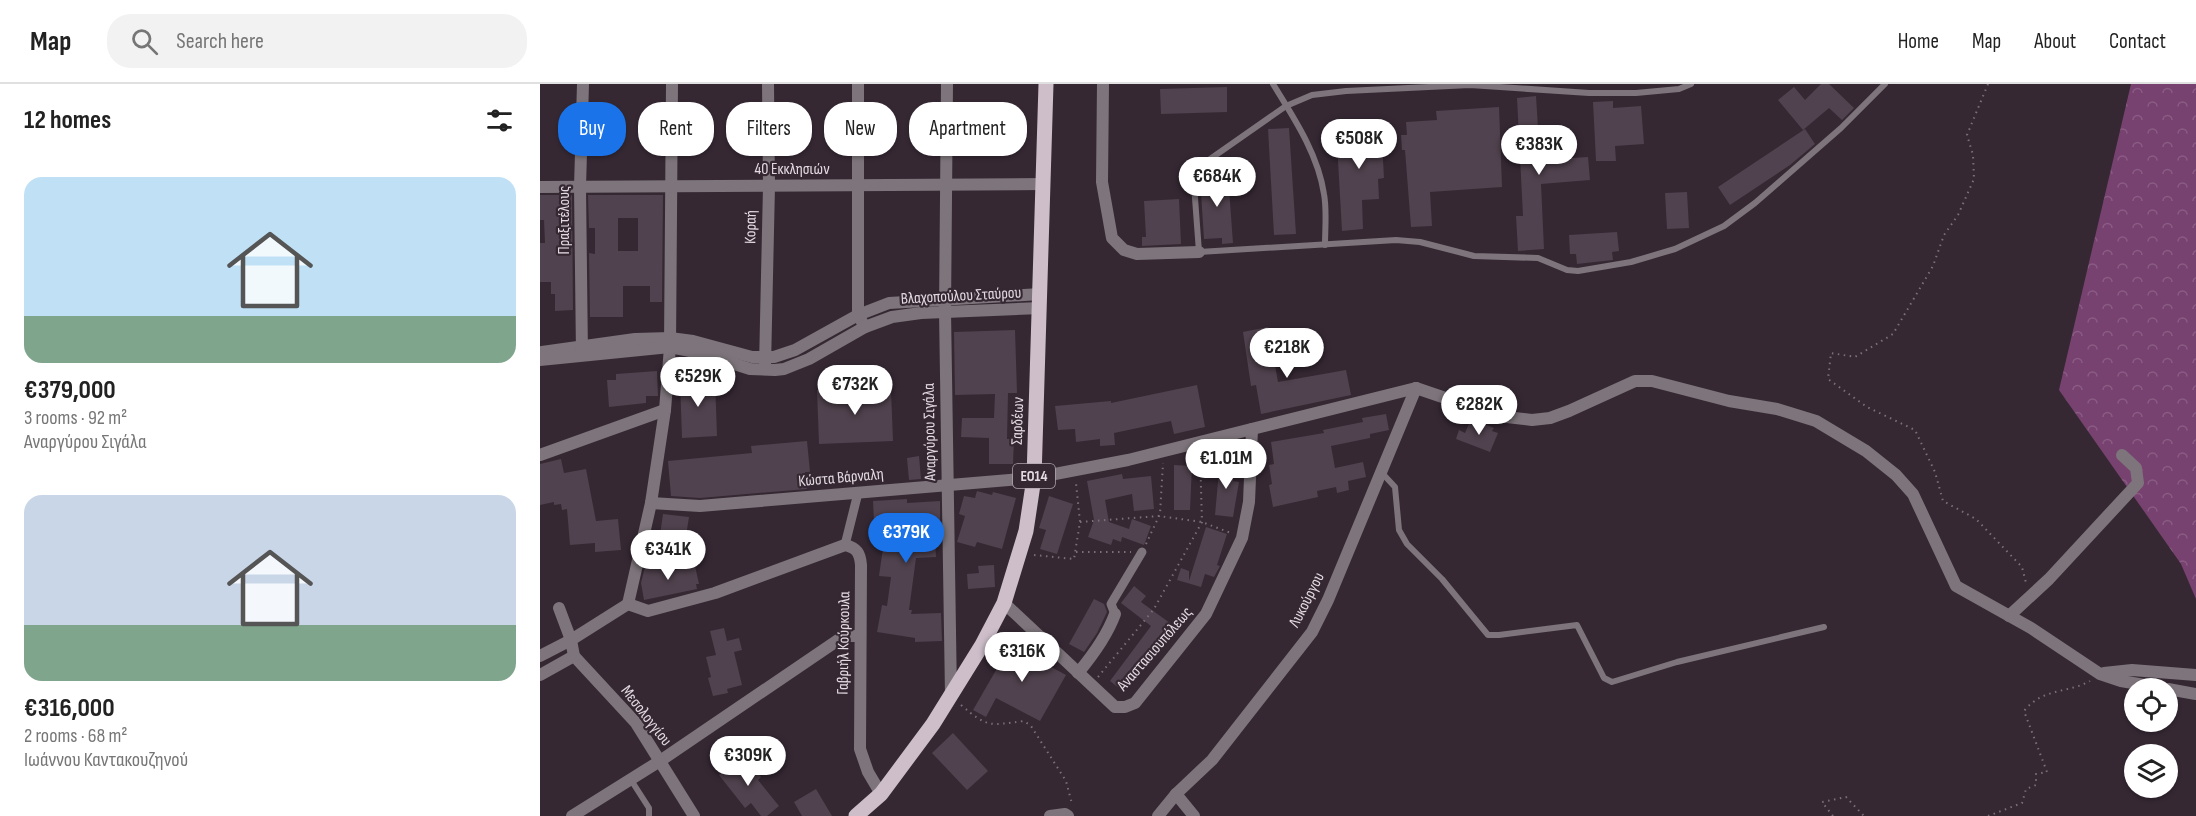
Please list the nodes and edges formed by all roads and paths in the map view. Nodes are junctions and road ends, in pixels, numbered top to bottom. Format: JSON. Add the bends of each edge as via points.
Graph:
{"nodes":[{"id":1,"x":583,"y":84,"type":"edge"},
{"id":2,"x":672,"y":84,"type":"edge"},
{"id":3,"x":768,"y":84,"type":"edge"},
{"id":4,"x":858,"y":84,"type":"edge"},
{"id":5,"x":947,"y":84,"type":"edge"},
{"id":6,"x":1046,"y":84,"type":"edge"},
{"id":7,"x":1103,"y":84,"type":"edge"},
{"id":8,"x":1274,"y":84,"type":"edge"},
{"id":9,"x":1691,"y":84,"type":"edge"},
{"id":10,"x":1885,"y":84,"type":"edge"},
{"id":11,"x":1988,"y":84,"type":"edge"},
{"id":12,"x":1388,"y":86,"type":"edge"},
{"id":13,"x":1286,"y":106,"type":"junction"},
{"id":14,"x":946,"y":184,"type":"junction"},
{"id":15,"x":1044,"y":184,"type":"junction"},
{"id":16,"x":857,"y":185,"type":"junction"},
{"id":17,"x":672,"y":186,"type":"junction"},
{"id":18,"x":769,"y":186,"type":"junction"},
{"id":19,"x":540,"y":187,"type":"edge"},
{"id":20,"x":580,"y":187,"type":"junction"},
{"id":21,"x":1325,"y":245,"type":"junction"},
{"id":22,"x":1199,"y":252,"type":"junction"},
{"id":23,"x":945,"y":298,"type":"junction"},
{"id":24,"x":1040,"y":301,"type":"junction"},
{"id":25,"x":945,"y":311,"type":"junction"},
{"id":26,"x":858,"y":315,"type":"junction"},
{"id":27,"x":864,"y":327,"type":"junction"},
{"id":28,"x":670,"y":342,"type":"junction"},
{"id":29,"x":582,"y":351,"type":"junction"},
{"id":30,"x":540,"y":352,"type":"edge"},
{"id":31,"x":765,"y":357,"type":"junction"},
{"id":32,"x":540,"y":360,"type":"edge"},
{"id":33,"x":765,"y":370,"type":"junction"},
{"id":34,"x":1416,"y":388,"type":"junction"},
{"id":35,"x":665,"y":410,"type":"junction"},
{"id":36,"x":1252,"y":429,"type":"junction"},
{"id":37,"x":1200,"y":442,"type":"junction"},
{"id":38,"x":1164,"y":451,"type":"junction"},
{"id":39,"x":540,"y":455,"type":"edge"},
{"id":40,"x":2122,"y":455,"type":"dead end"},
{"id":41,"x":1074,"y":471,"type":"junction"},
{"id":42,"x":1381,"y":472,"type":"junction"},
{"id":43,"x":1034,"y":478,"type":"junction"},
{"id":44,"x":948,"y":485,"type":"junction"},
{"id":45,"x":858,"y":493,"type":"junction"},
{"id":46,"x":651,"y":503,"type":"junction"},
{"id":47,"x":1159,"y":516,"type":"junction"},
{"id":48,"x":1080,"y":522,"type":"junction"},
{"id":49,"x":1202,"y":522,"type":"junction"},
{"id":50,"x":1242,"y":538,"type":"junction"},
{"id":51,"x":845,"y":545,"type":"junction"},
{"id":52,"x":1076,"y":552,"type":"junction"},
{"id":53,"x":1142,"y":552,"type":"junction"},
{"id":54,"x":1019,"y":553,"type":"junction"},
{"id":55,"x":2026,"y":591,"type":"dead end"},
{"id":56,"x":1004,"y":603,"type":"junction"},
{"id":57,"x":628,"y":604,"type":"junction"},
{"id":58,"x":559,"y":608,"type":"dead end"},
{"id":59,"x":1114,"y":614,"type":"joint"},
{"id":60,"x":2009,"y":615,"type":"junction"},
{"id":61,"x":1824,"y":627,"type":"dead end"},
{"id":62,"x":860,"y":636,"type":"junction"},
{"id":63,"x":571,"y":640,"type":"junction"},
{"id":64,"x":540,"y":656,"type":"edge"},
{"id":65,"x":574,"y":656,"type":"junction"},
{"id":66,"x":1078,"y":673,"type":"junction"},
{"id":67,"x":2100,"y":674,"type":"junction"},
{"id":68,"x":540,"y":675,"type":"edge"},
{"id":69,"x":2196,"y":675,"type":"edge"},
{"id":70,"x":2124,"y":682,"type":"edge"},
{"id":71,"x":1091,"y":686,"type":"junction"},
{"id":72,"x":2178,"y":691,"type":"edge"},
{"id":73,"x":2196,"y":694,"type":"edge"},
{"id":74,"x":951,"y":696,"type":"junction"},
{"id":75,"x":660,"y":761,"type":"junction"},
{"id":76,"x":630,"y":779,"type":"junction"},
{"id":77,"x":881,"y":794,"type":"junction"},
{"id":78,"x":1176,"y":794,"type":"junction"},
{"id":79,"x":1069,"y":812,"type":"edge"},
{"id":80,"x":572,"y":816,"type":"edge"},
{"id":81,"x":649,"y":816,"type":"edge"},
{"id":82,"x":694,"y":816,"type":"edge"},
{"id":83,"x":856,"y":816,"type":"edge"},
{"id":84,"x":1050,"y":816,"type":"edge"},
{"id":85,"x":1158,"y":816,"type":"edge"},
{"id":86,"x":1194,"y":816,"type":"edge"},
{"id":87,"x":1833,"y":816,"type":"edge"},
{"id":88,"x":1864,"y":816,"type":"edge"},
{"id":89,"x":1988,"y":816,"type":"edge"}],
"edges":[{"from":1,"to":20,"type":"street","name":"Πραξιτέλους"},
{"from":2,"to":17,"type":"street"},
{"from":3,"to":18,"type":"street","name":"Κοραή"},
{"from":4,"to":16,"type":"street"},
{"from":5,"to":14,"type":"street","name":"Αναργύρου Σιγάλα"},
{"from":6,"to":15,"type":"main road","name":"Σαρδέων","number":"ΕΟ14"},
{"from":7,"to":22,"type":"street","via":[[1102,182],[1112,237],[1124,250],[1137,254]]},
{"from":8,"to":13,"type":"lane"},
{"from":9,"to":12,"type":"lane","via":[[1679,90],[1636,93]]},
{"from":10,"to":21,"type":"lane","via":[[1841,128],[1724,226],[1675,249],[1631,262],[1578,271],[1538,258],[1474,256],[1420,242]]},
{"from":11,"to":55,"type":"path","via":[[1967,135],[1974,155],[1974,179],[1944,235],[1933,266],[1893,334],[1855,357],[1831,353],[1828,379],[1867,407],[1915,430],[1935,472],[1943,501],[1976,519],[2022,567],[2027,578]]},
{"from":12,"to":13,"type":"lane","via":[[1312,95]]},
{"from":13,"to":21,"type":"lane","via":[[1318,169],[1324,195]]},
{"from":13,"to":22,"type":"lane","via":[[1193,171]]},
{"from":14,"to":15,"type":"street","name":"40 Εκκλησιών"},
{"from":14,"to":16,"type":"street","name":"40 Εκκλησιών"},
{"from":14,"to":23,"type":"street","name":"Αναργύρου Σιγάλα"},
{"from":15,"to":24,"type":"main road","name":"Σαρδέων","number":"ΕΟ14"},
{"from":16,"to":18,"type":"street","name":"40 Εκκλησιών"},
{"from":16,"to":26,"type":"street"},
{"from":17,"to":18,"type":"street","name":"40 Εκκλησιών"},
{"from":17,"to":20,"type":"street","name":"40 Εκκλησιών"},
{"from":17,"to":28,"type":"street"},
{"from":18,"to":31,"type":"street","name":"Κοραή"},
{"from":19,"to":20,"type":"street","name":"40 Εκκλησιών"},
{"from":20,"to":29,"type":"street","name":"Πραξιτέλους"},
{"from":21,"to":22,"type":"lane"},
{"from":23,"to":24,"type":"street","name":"Βλαχοπούλου Σταύρου"},
{"from":23,"to":25,"type":"street","name":"Αναργύρου Σιγάλα"},
{"from":23,"to":26,"type":"street","name":"Βλαχοπούλου Σταύρου","via":[[890,303]]},
{"from":24,"to":25,"type":"street","name":"Βλαχοπούλου Σταύρου"},
{"from":24,"to":43,"type":"main road","name":"Σαρδέων","number":"ΕΟ14"},
{"from":25,"to":27,"type":"street","name":"Βλαχοπούλου Σταύρου","via":[[903,314]]},
{"from":25,"to":44,"type":"street","name":"Αναργύρου Σιγάλα"},
{"from":26,"to":27,"type":"street"},
{"from":26,"to":31,"type":"street","name":"Βλαχοπούλου Σταύρου","via":[[795,350]]},
{"from":27,"to":33,"type":"street","name":"Βλαχοπούλου Σταύρου","via":[[797,364]]},
{"from":28,"to":29,"type":"street","name":"Βλαχοπούλου Σταύρου","via":[[644,338]]},
{"from":28,"to":31,"type":"street","name":"Βλαχοπούλου Σταύρου","via":[[693,341]]},
{"from":28,"to":33,"type":"street","name":"Βλαχοπούλου Σταύρου","via":[[736,366]]},
{"from":28,"to":35,"type":"street"},
{"from":29,"to":30,"type":"street","name":"Βλαχοπούλου Σταύρου"},
{"from":29,"to":32,"type":"street","name":"Βλαχοπούλου Σταύρου"},
{"from":31,"to":33,"type":"street","name":"Κοραή"},
{"from":34,"to":36,"type":"street","name":"Κώστα Βάρναλη"},
{"from":34,"to":42,"type":"street","name":"Λυκούργου"},
{"from":34,"to":60,"type":"street","via":[[1498,416],[1532,420],[1569,411],[1635,381],[1652,381],[1816,421],[1866,451],[1896,475],[1913,494],[1956,586]]},
{"from":35,"to":39,"type":"street"},
{"from":35,"to":46,"type":"street"},
{"from":36,"to":37,"type":"street","name":"Κώστα Βάρναλη"},
{"from":36,"to":50,"type":"street","name":"Αναστασιουπόλεως","via":[[1249,502]]},
{"from":37,"to":38,"type":"street","name":"Κώστα Βάρναλη"},
{"from":37,"to":49,"type":"path"},
{"from":38,"to":41,"type":"street","name":"Κώστα Βάρναλη"},
{"from":38,"to":47,"type":"path"},
{"from":40,"to":60,"type":"street","via":[[2136,468],[2138,483],[2049,579]]},
{"from":41,"to":43,"type":"street","name":"Κώστα Βάρναλη"},
{"from":41,"to":48,"type":"path"},
{"from":42,"to":61,"type":"lane","via":[[1395,487],[1399,530],[1407,544],[1488,635],[1577,625],[1604,678],[1612,682],[1677,662]]},
{"from":42,"to":78,"type":"street","name":"Λυκούργου","via":[[1312,632],[1212,760]]},
{"from":43,"to":44,"type":"street","name":"Κώστα Βάρναλη"},
{"from":43,"to":54,"type":"main road","name":"Σαρδέων","number":"ΕΟ14"},
{"from":44,"to":45,"type":"street","name":"Κώστα Βάρναλη"},
{"from":44,"to":74,"type":"street","name":"Αναργύρου Σιγάλα"},
{"from":45,"to":46,"type":"street","name":"Κώστα Βάρναλη","via":[[700,506]]},
{"from":45,"to":51,"type":"street"},
{"from":46,"to":57,"type":"street"},
{"from":47,"to":48,"type":"path"},
{"from":47,"to":49,"type":"path"},
{"from":47,"to":53,"type":"path"},
{"from":48,"to":52,"type":"path"},
{"from":49,"to":50,"type":"path"},
{"from":49,"to":71,"type":"path","via":[[1154,609]]},
{"from":50,"to":71,"type":"street","name":"Αναστασιουπόλεως","via":[[1206,614],[1135,703],[1115,707]]},
{"from":51,"to":57,"type":"street","via":[[715,593],[648,611]]},
{"from":51,"to":62,"type":"street","name":"Γαβριήλ Κούρκουλα","via":[[860,556]]},
{"from":52,"to":53,"type":"path"},
{"from":52,"to":54,"type":"path","via":[[1074,559]]},
{"from":53,"to":59,"type":"street","via":[[1111,604]]},
{"from":54,"to":56,"type":"main road","name":"Σαρδέων","number":"ΕΟ14"},
{"from":56,"to":66,"type":"street"},
{"from":56,"to":74,"type":"main road","name":"Σαρδέων","number":"ΕΟ14"},
{"from":57,"to":63,"type":"street"},
{"from":58,"to":63,"type":"street"},
{"from":59,"to":66,"type":"street","via":[[1110,627]]},
{"from":60,"to":67,"type":"street"},
{"from":62,"to":75,"type":"street","via":[[844,636]]},
{"from":62,"to":77,"type":"street","name":"Γαβριήλ Κούρκουλα","via":[[860,749]]},
{"from":63,"to":64,"type":"street"},
{"from":63,"to":65,"type":"street"},
{"from":65,"to":68,"type":"street"},
{"from":65,"to":75,"type":"street","name":"Μεσολογγίου","via":[[636,723]]},
{"from":66,"to":71,"type":"street"},
{"from":67,"to":69,"type":"street","via":[[2132,670]]},
{"from":67,"to":70,"type":"street"},
{"from":67,"to":89,"type":"path","via":[[2087,683],[2032,702],[2024,711],[2047,772],[2036,774],[2036,785],[2026,789],[2022,803]]},
{"from":72,"to":73,"type":"street"},
{"from":74,"to":77,"type":"main road","name":"Σαρδέων","number":"ΕΟ14"},
{"from":74,"to":79,"type":"path","via":[[986,724],[1024,721],[1031,726],[1066,781]]},
{"from":75,"to":76,"type":"street"},
{"from":75,"to":82,"type":"street","name":"Μεσολογγίου"},
{"from":76,"to":80,"type":"street"},
{"from":76,"to":81,"type":"lane","via":[[649,808]]},
{"from":77,"to":83,"type":"main road","name":"Σαρδέων","number":"ΕΟ14"},
{"from":78,"to":85,"type":"street","name":"Λυκούργου"},
{"from":78,"to":86,"type":"street"},
{"from":79,"to":84,"type":"street"},
{"from":87,"to":88,"type":"path","via":[[1822,802],[1846,797]]}]}
